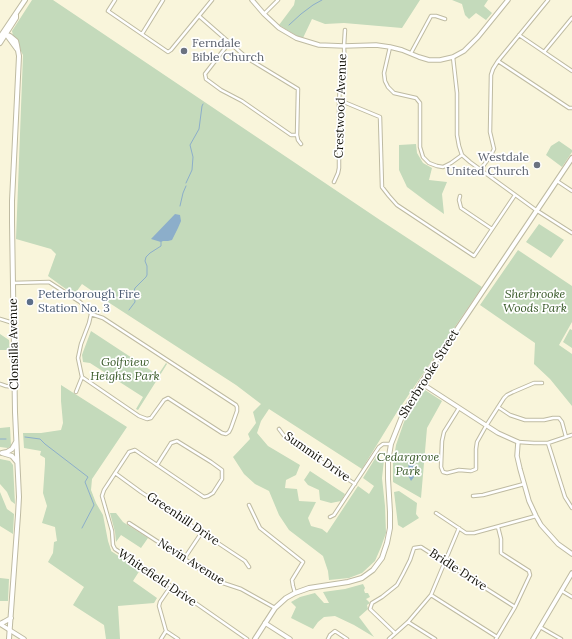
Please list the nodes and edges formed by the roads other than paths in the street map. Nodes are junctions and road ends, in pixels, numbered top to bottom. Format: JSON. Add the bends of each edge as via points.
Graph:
{"nodes":[{"id":1,"x":25,"y":0,"type":"edge"},
{"id":2,"x":115,"y":0,"type":"edge"},
{"id":3,"x":163,"y":0,"type":"edge"},
{"id":4,"x":212,"y":0,"type":"edge"},
{"id":5,"x":252,"y":0,"type":"edge"},
{"id":6,"x":278,"y":0,"type":"edge"},
{"id":7,"x":508,"y":0,"type":"edge"},
{"id":8,"x":548,"y":0,"type":"edge"},
{"id":9,"x":264,"y":14,"type":"junction"},
{"id":10,"x":199,"y":16,"type":"junction"},
{"id":11,"x":572,"y":18,"type":"edge"},
{"id":12,"x":445,"y":19,"type":"dead end"},
{"id":13,"x":345,"y":30,"type":"dead end"},
{"id":14,"x":4,"y":33,"type":"junction"},
{"id":15,"x":142,"y":34,"type":"junction"},
{"id":16,"x":519,"y":35,"type":"junction"},
{"id":17,"x":0,"y":37,"type":"edge"},
{"id":18,"x":0,"y":43,"type":"edge"},
{"id":19,"x":229,"y":43,"type":"junction"},
{"id":20,"x":344,"y":46,"type":"junction"},
{"id":21,"x":390,"y":47,"type":"junction"},
{"id":22,"x":544,"y":52,"type":"junction"},
{"id":23,"x":411,"y":53,"type":"junction"},
{"id":24,"x":453,"y":57,"type":"junction"},
{"id":25,"x":498,"y":61,"type":"junction"},
{"id":26,"x":572,"y":71,"type":"edge"},
{"id":27,"x":339,"y":100,"type":"junction"},
{"id":28,"x":572,"y":108,"type":"edge"},
{"id":29,"x":297,"y":135,"type":"junction"},
{"id":30,"x":300,"y":144,"type":"dead end"},
{"id":31,"x":462,"y":155,"type":"junction"},
{"id":32,"x":572,"y":158,"type":"edge"},
{"id":33,"x":480,"y":170,"type":"junction"},
{"id":34,"x":556,"y":181,"type":"junction"},
{"id":35,"x":334,"y":182,"type":"dead end"},
{"id":36,"x":572,"y":191,"type":"edge"},
{"id":37,"x":515,"y":195,"type":"junction"},
{"id":38,"x":460,"y":196,"type":"dead end"},
{"id":39,"x":536,"y":210,"type":"junction"},
{"id":40,"x":492,"y":229,"type":"junction"},
{"id":41,"x":572,"y":233,"type":"edge"},
{"id":42,"x":13,"y":283,"type":"junction"},
{"id":43,"x":91,"y":314,"type":"junction"},
{"id":44,"x":0,"y":319,"type":"edge"},
{"id":45,"x":13,"y":323,"type":"junction"},
{"id":46,"x":82,"y":377,"type":"junction"},
{"id":47,"x":421,"y":383,"type":"junction"},
{"id":48,"x":0,"y":384,"type":"edge"},
{"id":49,"x":542,"y":384,"type":"dead end"},
{"id":50,"x":15,"y":386,"type":"junction"},
{"id":51,"x":76,"y":392,"type":"dead end"},
{"id":52,"x":498,"y":407,"type":"junction"},
{"id":53,"x":458,"y":408,"type":"junction"},
{"id":54,"x":486,"y":426,"type":"junction"},
{"id":55,"x":279,"y":429,"type":"dead end"},
{"id":56,"x":572,"y":435,"type":"edge"},
{"id":57,"x":566,"y":437,"type":"junction"},
{"id":58,"x":17,"y":442,"type":"junction"},
{"id":59,"x":518,"y":442,"type":"junction"},
{"id":60,"x":548,"y":443,"type":"junction"},
{"id":61,"x":391,"y":444,"type":"junction"},
{"id":62,"x":1,"y":453,"type":"edge"},
{"id":63,"x":17,"y":454,"type":"junction"},
{"id":64,"x":17,"y":462,"type":"junction"},
{"id":65,"x":157,"y":465,"type":"junction"},
{"id":66,"x":115,"y":473,"type":"junction"},
{"id":67,"x":355,"y":484,"type":"junction"},
{"id":68,"x":524,"y":484,"type":"junction"},
{"id":69,"x":473,"y":496,"type":"dead end"},
{"id":70,"x":249,"y":504,"type":"dead end"},
{"id":71,"x":572,"y":508,"type":"edge"},
{"id":72,"x":436,"y":513,"type":"dead end"},
{"id":73,"x":536,"y":516,"type":"junction"},
{"id":74,"x":330,"y":517,"type":"dead end"},
{"id":75,"x":129,"y":523,"type":"dead end"},
{"id":76,"x":498,"y":527,"type":"junction"},
{"id":77,"x":459,"y":528,"type":"junction"},
{"id":78,"x":202,"y":532,"type":"junction"},
{"id":79,"x":572,"y":554,"type":"edge"},
{"id":80,"x":184,"y":559,"type":"junction"},
{"id":81,"x":445,"y":562,"type":"junction"},
{"id":82,"x":249,"y":567,"type":"dead end"},
{"id":83,"x":572,"y":573,"type":"edge"},
{"id":84,"x":171,"y":586,"type":"junction"},
{"id":85,"x":561,"y":590,"type":"junction"},
{"id":86,"x":295,"y":593,"type":"junction"},
{"id":87,"x":431,"y":595,"type":"junction"},
{"id":88,"x":572,"y":597,"type":"edge"},
{"id":89,"x":515,"y":607,"type":"junction"},
{"id":90,"x":275,"y":608,"type":"junction"},
{"id":91,"x":11,"y":618,"type":"junction"},
{"id":92,"x":408,"y":622,"type":"junction"},
{"id":93,"x":265,"y":623,"type":"junction"},
{"id":94,"x":0,"y":624,"type":"edge"},
{"id":95,"x":540,"y":626,"type":"junction"},
{"id":96,"x":10,"y":631,"type":"junction"},
{"id":97,"x":166,"y":631,"type":"junction"},
{"id":98,"x":395,"y":633,"type":"junction"},
{"id":99,"x":496,"y":638,"type":"edge"},
{"id":100,"x":10,"y":639,"type":"edge"},
{"id":101,"x":24,"y":639,"type":"edge"},
{"id":102,"x":160,"y":639,"type":"edge"},
{"id":103,"x":178,"y":639,"type":"edge"},
{"id":104,"x":247,"y":639,"type":"edge"},
{"id":105,"x":254,"y":639,"type":"edge"},
{"id":106,"x":290,"y":639,"type":"edge"},
{"id":107,"x":328,"y":639,"type":"edge"},
{"id":108,"x":347,"y":639,"type":"edge"},
{"id":109,"x":389,"y":639,"type":"edge"},
{"id":110,"x":435,"y":639,"type":"edge"},
{"id":111,"x":533,"y":639,"type":"edge"},
{"id":112,"x":561,"y":639,"type":"edge"}],
"edges":[{"from":1,"to":14,"type":"main road"},
{"from":2,"to":15,"type":"street","via":[[108,11]]},
{"from":3,"to":15,"type":"street"},
{"from":4,"to":10,"type":"street"},
{"from":5,"to":9,"type":"street"},
{"from":6,"to":9,"type":"street"},
{"from":7,"to":24,"type":"street","via":[[478,37],[464,51]]},
{"from":8,"to":16,"type":"street"},
{"from":9,"to":20,"type":"street","via":[[279,28],[296,38],[319,45]]},
{"from":10,"to":15,"type":"street","via":[[168,52]]},
{"from":10,"to":19,"type":"street"},
{"from":11,"to":22,"type":"street"},
{"from":12,"to":23,"type":"street","via":[[432,16]]},
{"from":13,"to":20,"type":"street","name":"Crestwood Avenue"},
{"from":14,"to":17,"type":"main road"},
{"from":14,"to":18,"type":"main road"},
{"from":14,"to":42,"type":"main road","name":"Clonsilla Avenue","via":[[13,38],[18,50],[12,201]]},
{"from":16,"to":22,"type":"street"},
{"from":16,"to":25,"type":"street"},
{"from":19,"to":29,"type":"street","via":[[247,58],[298,89]]},
{"from":19,"to":29,"type":"street","via":[[205,74],[206,79],[292,135]]},
{"from":20,"to":21,"type":"street"},
{"from":20,"to":27,"type":"street","name":"Crestwood Avenue","via":[[345,74]]},
{"from":21,"to":23,"type":"street"},
{"from":21,"to":31,"type":"street","via":[[384,73],[385,81],[394,93],[416,98],[420,103],[420,148],[423,157],[429,163],[443,167]]},
{"from":22,"to":26,"type":"street"},
{"from":23,"to":24,"type":"street","via":[[429,60]]},
{"from":24,"to":31,"type":"street","via":[[457,93],[457,135]]},
{"from":25,"to":28,"type":"street"},
{"from":25,"to":33,"type":"street","via":[[491,75],[490,132],[494,149]]},
{"from":27,"to":35,"type":"street","name":"Crestwood Avenue","via":[[339,168]]},
{"from":27,"to":40,"type":"street","via":[[380,117],[382,187],[397,206],[474,256]]},
{"from":29,"to":30,"type":"street"},
{"from":31,"to":33,"type":"street"},
{"from":32,"to":34,"type":"main road","name":"Sherbrooke Street"},
{"from":33,"to":37,"type":"street"},
{"from":34,"to":36,"type":"street"},
{"from":34,"to":39,"type":"main road","name":"Sherbrooke Street"},
{"from":37,"to":39,"type":"street"},
{"from":37,"to":40,"type":"street"},
{"from":38,"to":40,"type":"street","via":[[461,208]]},
{"from":39,"to":41,"type":"street"},
{"from":39,"to":47,"type":"main road","name":"Sherbrooke Street"},
{"from":42,"to":43,"type":"street","via":[[48,282],[80,302]]},
{"from":42,"to":45,"type":"main road","name":"Clonsilla Avenue"},
{"from":43,"to":46,"type":"street","via":[[78,358]]},
{"from":43,"to":46,"type":"street","via":[[103,318],[236,405],[238,411],[226,434],[168,398],[151,418],[147,419]]},
{"from":44,"to":45,"type":"street"},
{"from":45,"to":50,"type":"main road","name":"Clonsilla Avenue"},
{"from":46,"to":51,"type":"street"},
{"from":47,"to":53,"type":"street"},
{"from":47,"to":61,"type":"main road","name":"Sherbrooke Street","via":[[403,414]]},
{"from":48,"to":50,"type":"street"},
{"from":49,"to":52,"type":"street","via":[[534,383],[507,395]]},
{"from":50,"to":58,"type":"main road","name":"Clonsilla Avenue"},
{"from":52,"to":54,"type":"street"},
{"from":52,"to":57,"type":"street","via":[[525,420],[559,418]]},
{"from":53,"to":54,"type":"street"},
{"from":53,"to":54,"type":"street","via":[[444,432],[441,454],[443,472],[476,469],[477,442]]},
{"from":54,"to":59,"type":"street"},
{"from":55,"to":67,"type":"street","name":"Summit Drive","via":[[285,437]]},
{"from":56,"to":57,"type":"street"},
{"from":57,"to":60,"type":"street"},
{"from":58,"to":62,"type":"main road","via":[[12,449]]},
{"from":58,"to":63,"type":"main road","name":"Clonsilla Avenue"},
{"from":59,"to":60,"type":"street"},
{"from":59,"to":68,"type":"street","via":[[517,456]]},
{"from":60,"to":71,"type":"street","via":[[565,497]]},
{"from":61,"to":67,"type":"street","via":[[379,447]]},
{"from":61,"to":86,"type":"main road","name":"Sherbrooke Street","via":[[388,462],[390,528],[382,558],[373,570],[362,578]]},
{"from":62,"to":63,"type":"main road"},
{"from":62,"to":64,"type":"main road","via":[[12,456]]},
{"from":63,"to":64,"type":"main road","name":"Clonsilla Avenue"},
{"from":64,"to":91,"type":"main road","name":"Clonsilla Avenue","via":[[19,497]]},
{"from":65,"to":65,"type":"street","via":[[204,497],[213,494],[222,479],[222,470],[176,441],[171,443]]},
{"from":65,"to":66,"type":"street","via":[[135,450],[129,452]]},
{"from":66,"to":78,"type":"street","name":"Greenhill Drive"},
{"from":66,"to":84,"type":"street","name":"Whitefield Drive","via":[[102,494],[114,549]]},
{"from":67,"to":74,"type":"street"},
{"from":68,"to":69,"type":"street"},
{"from":68,"to":73,"type":"street"},
{"from":70,"to":86,"type":"street","via":[[260,528],[303,562],[292,580]]},
{"from":72,"to":77,"type":"street"},
{"from":73,"to":76,"type":"street"},
{"from":73,"to":79,"type":"street","via":[[558,544]]},
{"from":75,"to":80,"type":"street","name":"Nevin Avenue"},
{"from":76,"to":77,"type":"street","via":[[474,533],[466,533]]},
{"from":76,"to":89,"type":"street","via":[[501,553],[529,571],[530,575]]},
{"from":77,"to":81,"type":"street"},
{"from":78,"to":80,"type":"street"},
{"from":78,"to":82,"type":"street","name":"Greenhill Drive","via":[[245,561]]},
{"from":80,"to":90,"type":"street","name":"Nevin Avenue","via":[[220,582],[241,589]]},
{"from":81,"to":87,"type":"street"},
{"from":81,"to":89,"type":"street","name":"Bridle Drive"},
{"from":81,"to":98,"type":"street","name":"Bridle Drive","via":[[421,547],[414,548],[397,585],[372,603],[370,609]]},
{"from":83,"to":85,"type":"street"},
{"from":84,"to":97,"type":"street","via":[[159,606]]},
{"from":84,"to":104,"type":"street","name":"Whitefield Drive"},
{"from":85,"to":88,"type":"street"},
{"from":85,"to":95,"type":"street"},
{"from":86,"to":90,"type":"main road","name":"Sherbrooke Street"},
{"from":87,"to":92,"type":"street"},
{"from":87,"to":99,"type":"street"},
{"from":89,"to":99,"type":"street"},
{"from":90,"to":93,"type":"main road","name":"Sherbrooke Street"},
{"from":91,"to":94,"type":"main road"},
{"from":91,"to":96,"type":"main road","name":"Clonsilla Avenue"},
{"from":92,"to":98,"type":"street"},
{"from":92,"to":110,"type":"street"},
{"from":93,"to":105,"type":"main road","name":"Sherbrooke Street"},
{"from":93,"to":106,"type":"street"},
{"from":94,"to":96,"type":"street"},
{"from":95,"to":111,"type":"street"},
{"from":95,"to":112,"type":"street"},
{"from":96,"to":100,"type":"main road","name":"Clonsilla Avenue"},
{"from":96,"to":101,"type":"street"},
{"from":97,"to":102,"type":"street"},
{"from":97,"to":103,"type":"street"},
{"from":98,"to":109,"type":"street"},
{"from":107,"to":108,"type":"street","via":[[335,631]]}]}
